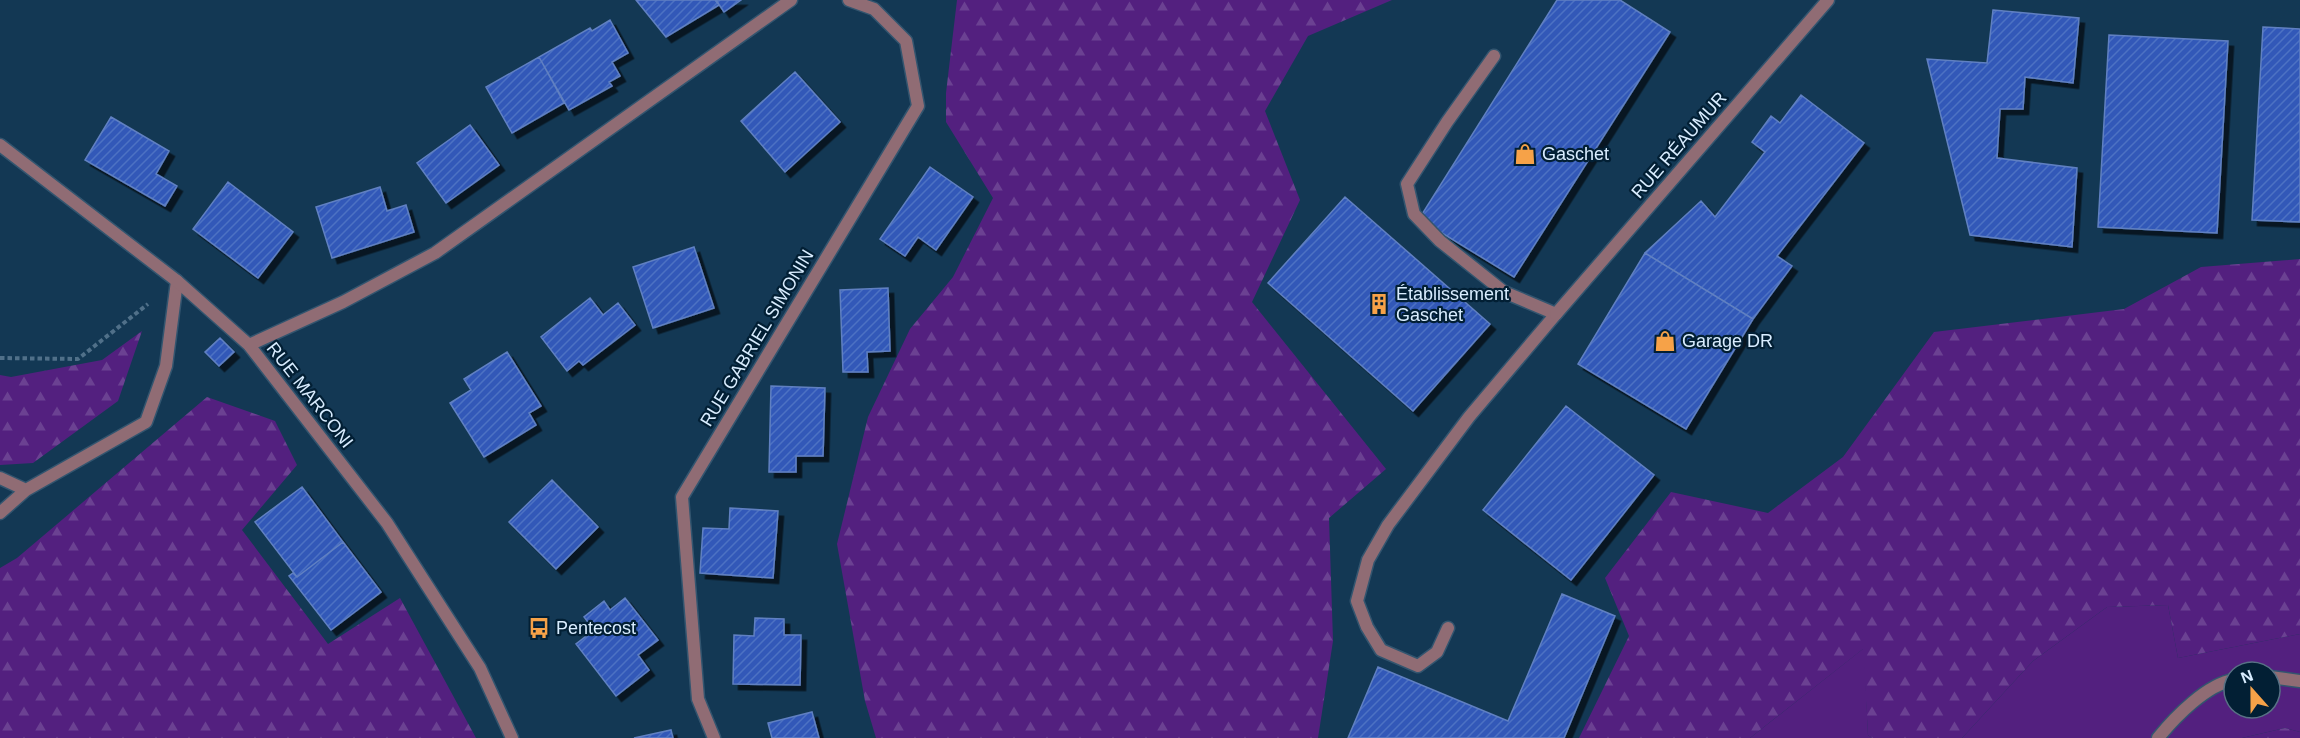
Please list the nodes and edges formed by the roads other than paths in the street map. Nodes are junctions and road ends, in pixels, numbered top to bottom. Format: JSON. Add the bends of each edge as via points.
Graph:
{"nodes":[{"id":1,"x":791,"y":0,"type":"edge"},
{"id":2,"x":849,"y":0,"type":"edge"},
{"id":3,"x":1828,"y":0,"type":"edge"},
{"id":4,"x":1494,"y":56,"type":"dead end"},
{"id":5,"x":0,"y":145,"type":"edge"},
{"id":6,"x":177,"y":281,"type":"junction"},
{"id":7,"x":1556,"y":314,"type":"junction"},
{"id":8,"x":249,"y":345,"type":"junction"},
{"id":9,"x":0,"y":478,"type":"edge"},
{"id":10,"x":26,"y":490,"type":"junction"},
{"id":11,"x":0,"y":513,"type":"edge"},
{"id":12,"x":1448,"y":628,"type":"dead end"},
{"id":13,"x":2282,"y":679,"type":"edge"},
{"id":14,"x":2300,"y":681,"type":"edge"},
{"id":15,"x":2222,"y":684,"type":"edge"},
{"id":16,"x":512,"y":738,"type":"edge"},
{"id":17,"x":714,"y":738,"type":"edge"},
{"id":18,"x":2158,"y":738,"type":"edge"}],
"edges":[{"from":1,"to":8,"type":"street","via":[[435,253],[343,302]]},
{"from":2,"to":17,"type":"street","name":"RUE GABRIEL SIMONIN","via":[[874,9],[906,41],[918,106],[682,497],[698,699]]},
{"from":3,"to":7,"type":"street","name":"RUE RÉAUMUR"},
{"from":4,"to":7,"type":"street","via":[[1407,184],[1414,214],[1440,241],[1504,292]]},
{"from":5,"to":6,"type":"street","name":"RUE MARCONI"},
{"from":6,"to":8,"type":"street","name":"RUE MARCONI"},
{"from":6,"to":10,"type":"street","via":[[166,366],[146,422]]},
{"from":7,"to":12,"type":"street","name":"RUE RÉAUMUR","via":[[1469,417],[1388,525],[1368,560],[1357,602],[1381,650],[1418,666],[1437,652]]},
{"from":8,"to":16,"type":"street","name":"RUE MARCONI","via":[[387,523],[480,668]]},
{"from":9,"to":10,"type":"street"},
{"from":10,"to":11,"type":"street"},
{"from":13,"to":14,"type":"street"},
{"from":15,"to":18,"type":"street","via":[[2196,699]]}]}
